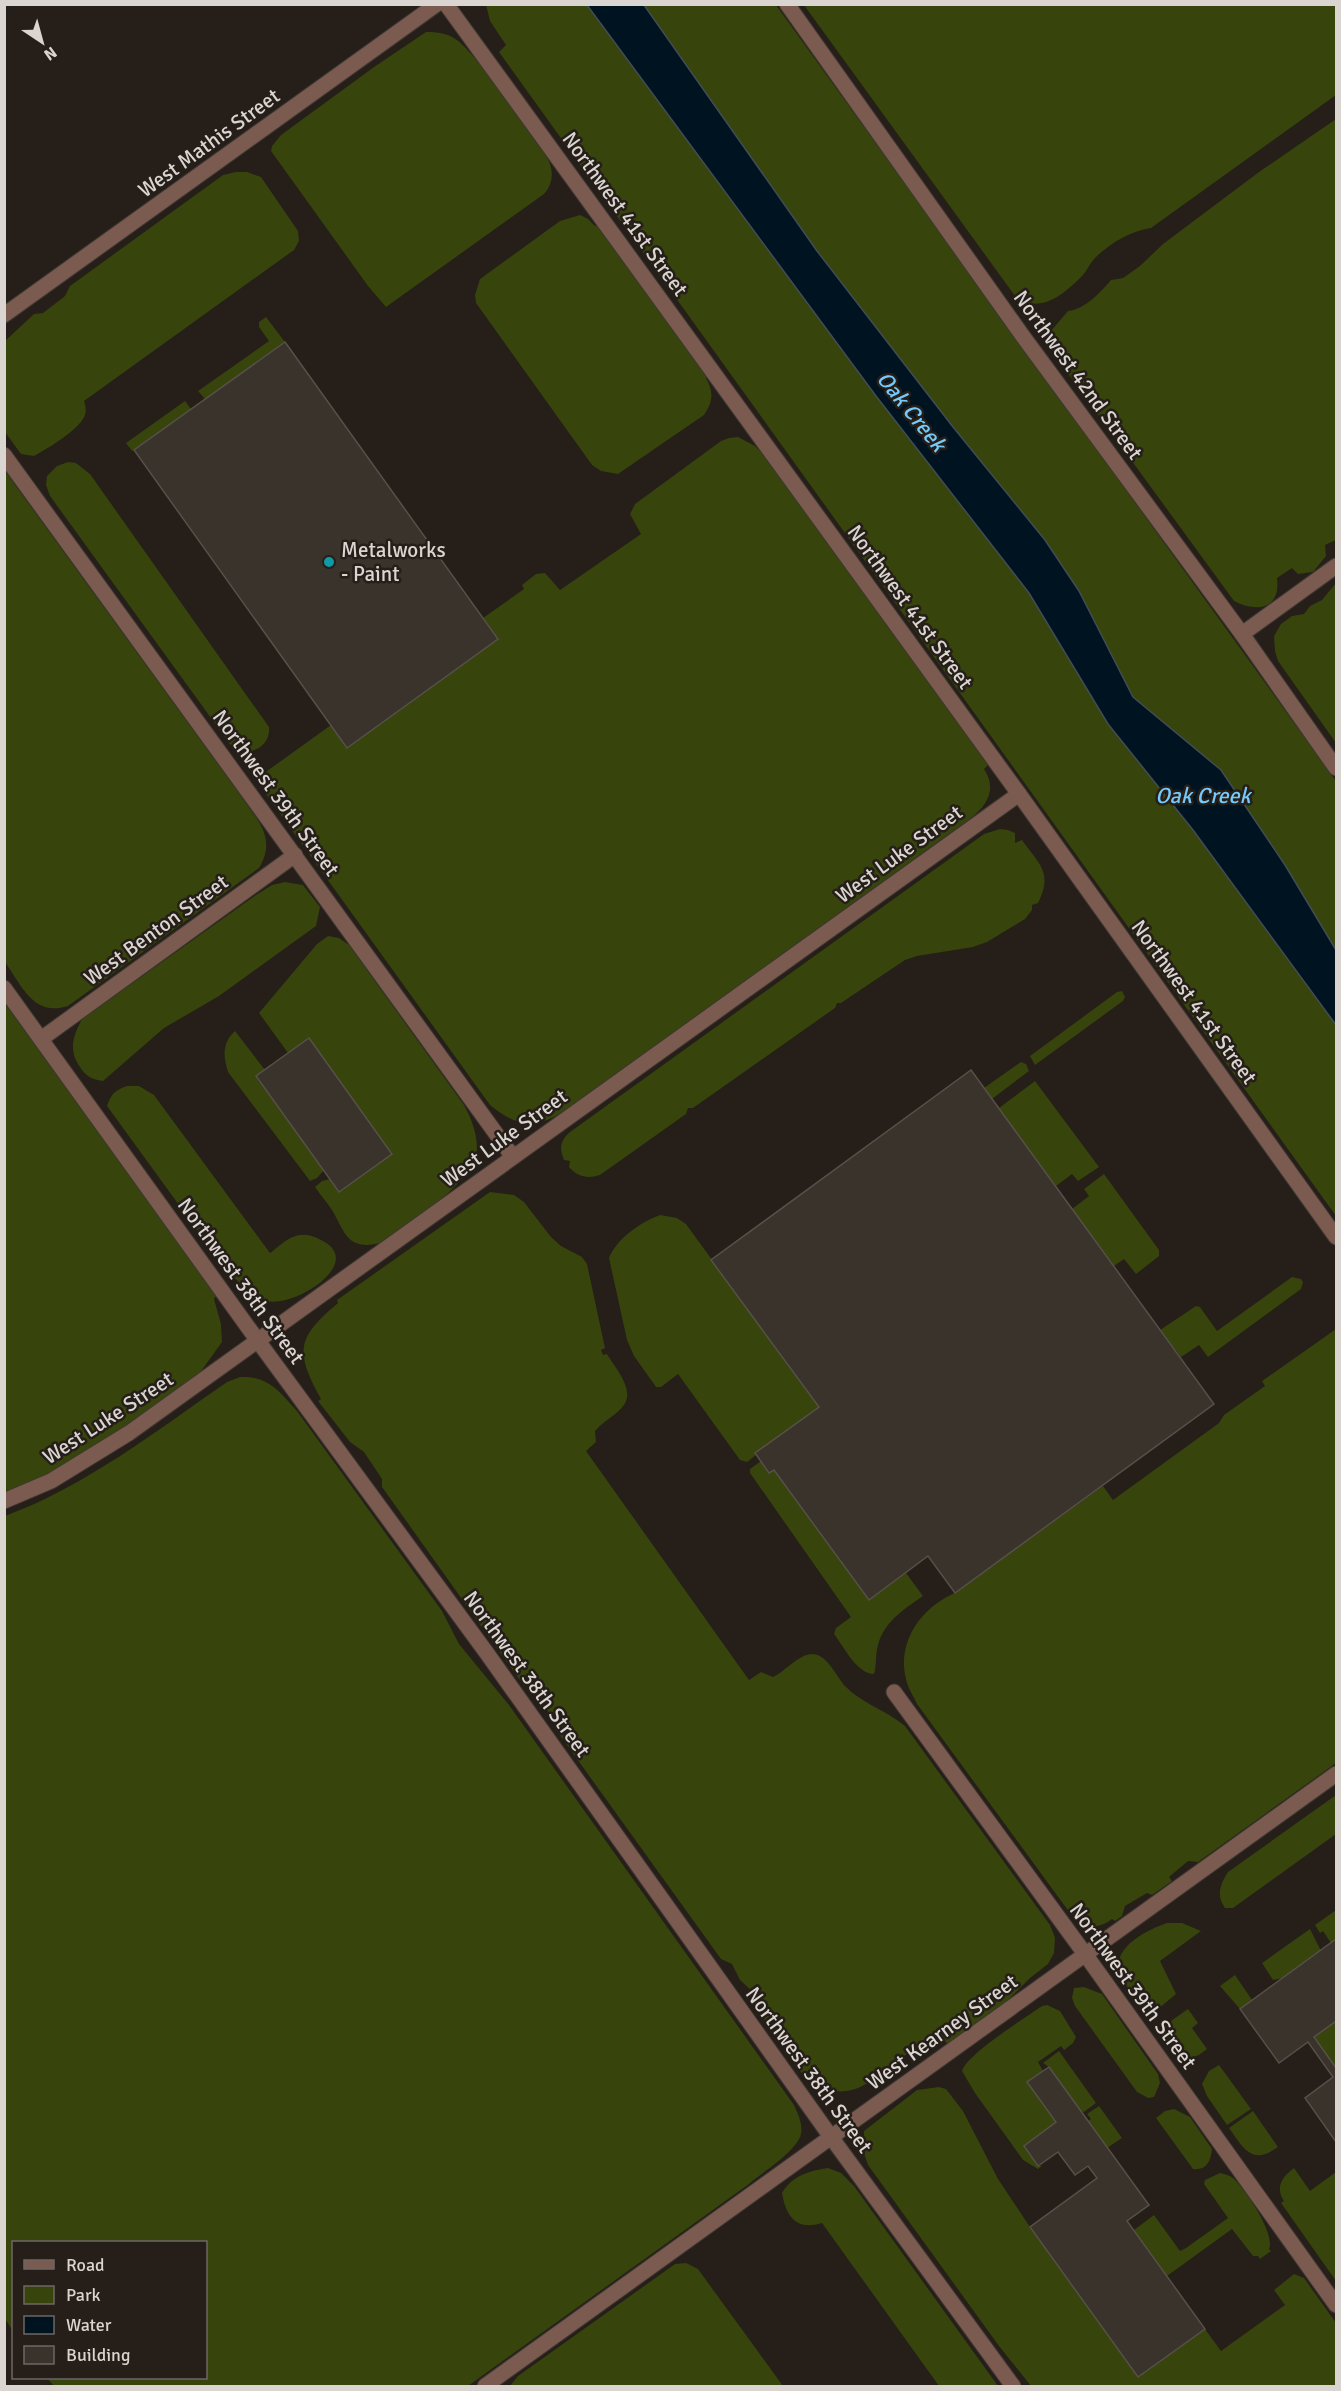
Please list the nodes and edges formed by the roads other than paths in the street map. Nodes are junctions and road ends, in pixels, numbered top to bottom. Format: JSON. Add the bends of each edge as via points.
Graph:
{"nodes":[{"id":1,"x":437,"y":4,"type":"edge"},
{"id":2,"x":446,"y":4,"type":"edge"},
{"id":3,"x":787,"y":4,"type":"edge"},
{"id":4,"x":4,"y":315,"type":"edge"},
{"id":5,"x":4,"y":455,"type":"edge"},
{"id":6,"x":1336,"y":566,"type":"edge"},
{"id":7,"x":1242,"y":633,"type":"junction"},
{"id":8,"x":1336,"y":768,"type":"edge"},
{"id":9,"x":1019,"y":794,"type":"junction"},
{"id":10,"x":295,"y":855,"type":"junction"},
{"id":11,"x":4,"y":988,"type":"edge"},
{"id":12,"x":41,"y":1039,"type":"junction"},
{"id":13,"x":513,"y":1157,"type":"junction"},
{"id":14,"x":1336,"y":1237,"type":"edge"},
{"id":15,"x":258,"y":1341,"type":"junction"},
{"id":16,"x":4,"y":1502,"type":"edge"},
{"id":17,"x":894,"y":1692,"type":"dead end"},
{"id":18,"x":1336,"y":1774,"type":"edge"},
{"id":19,"x":1085,"y":1954,"type":"junction"},
{"id":20,"x":831,"y":2138,"type":"junction"},
{"id":21,"x":1336,"y":2306,"type":"edge"},
{"id":22,"x":485,"y":2386,"type":"edge"},
{"id":23,"x":1012,"y":2386,"type":"edge"}],
"edges":[{"from":1,"to":4,"type":"street","name":"West Mathis Street"},
{"from":2,"to":9,"type":"street","name":"Northwest 41st Street"},
{"from":3,"to":7,"type":"street","name":"Northwest 42nd Street","via":[[1022,334]]},
{"from":5,"to":10,"type":"street","name":"Northwest 39th Street"},
{"from":6,"to":7,"type":"street"},
{"from":7,"to":8,"type":"street","name":"Northwest 42nd Street"},
{"from":9,"to":13,"type":"street","name":"West Luke Street"},
{"from":9,"to":14,"type":"street","name":"Northwest 41st Street"},
{"from":10,"to":12,"type":"street","name":"West Benton Street"},
{"from":10,"to":13,"type":"street","name":"Northwest 39th Street"},
{"from":11,"to":12,"type":"street","name":"Northwest 38th Street"},
{"from":12,"to":15,"type":"street","name":"Northwest 38th Street"},
{"from":13,"to":15,"type":"street","name":"West Luke Street"},
{"from":15,"to":16,"type":"street","name":"West Luke Street","via":[[103,1450],[51,1481]]},
{"from":15,"to":20,"type":"street","name":"Northwest 38th Street","via":[[486,1652]]},
{"from":17,"to":19,"type":"street","name":"Northwest 39th Street"},
{"from":18,"to":19,"type":"street","name":"West Kearney Street"},
{"from":19,"to":20,"type":"street","name":"West Kearney Street"},
{"from":19,"to":21,"type":"street","name":"Northwest 39th Street"},
{"from":20,"to":22,"type":"street","name":"West Kearney Street"},
{"from":20,"to":23,"type":"street","name":"Northwest 38th Street"}]}
